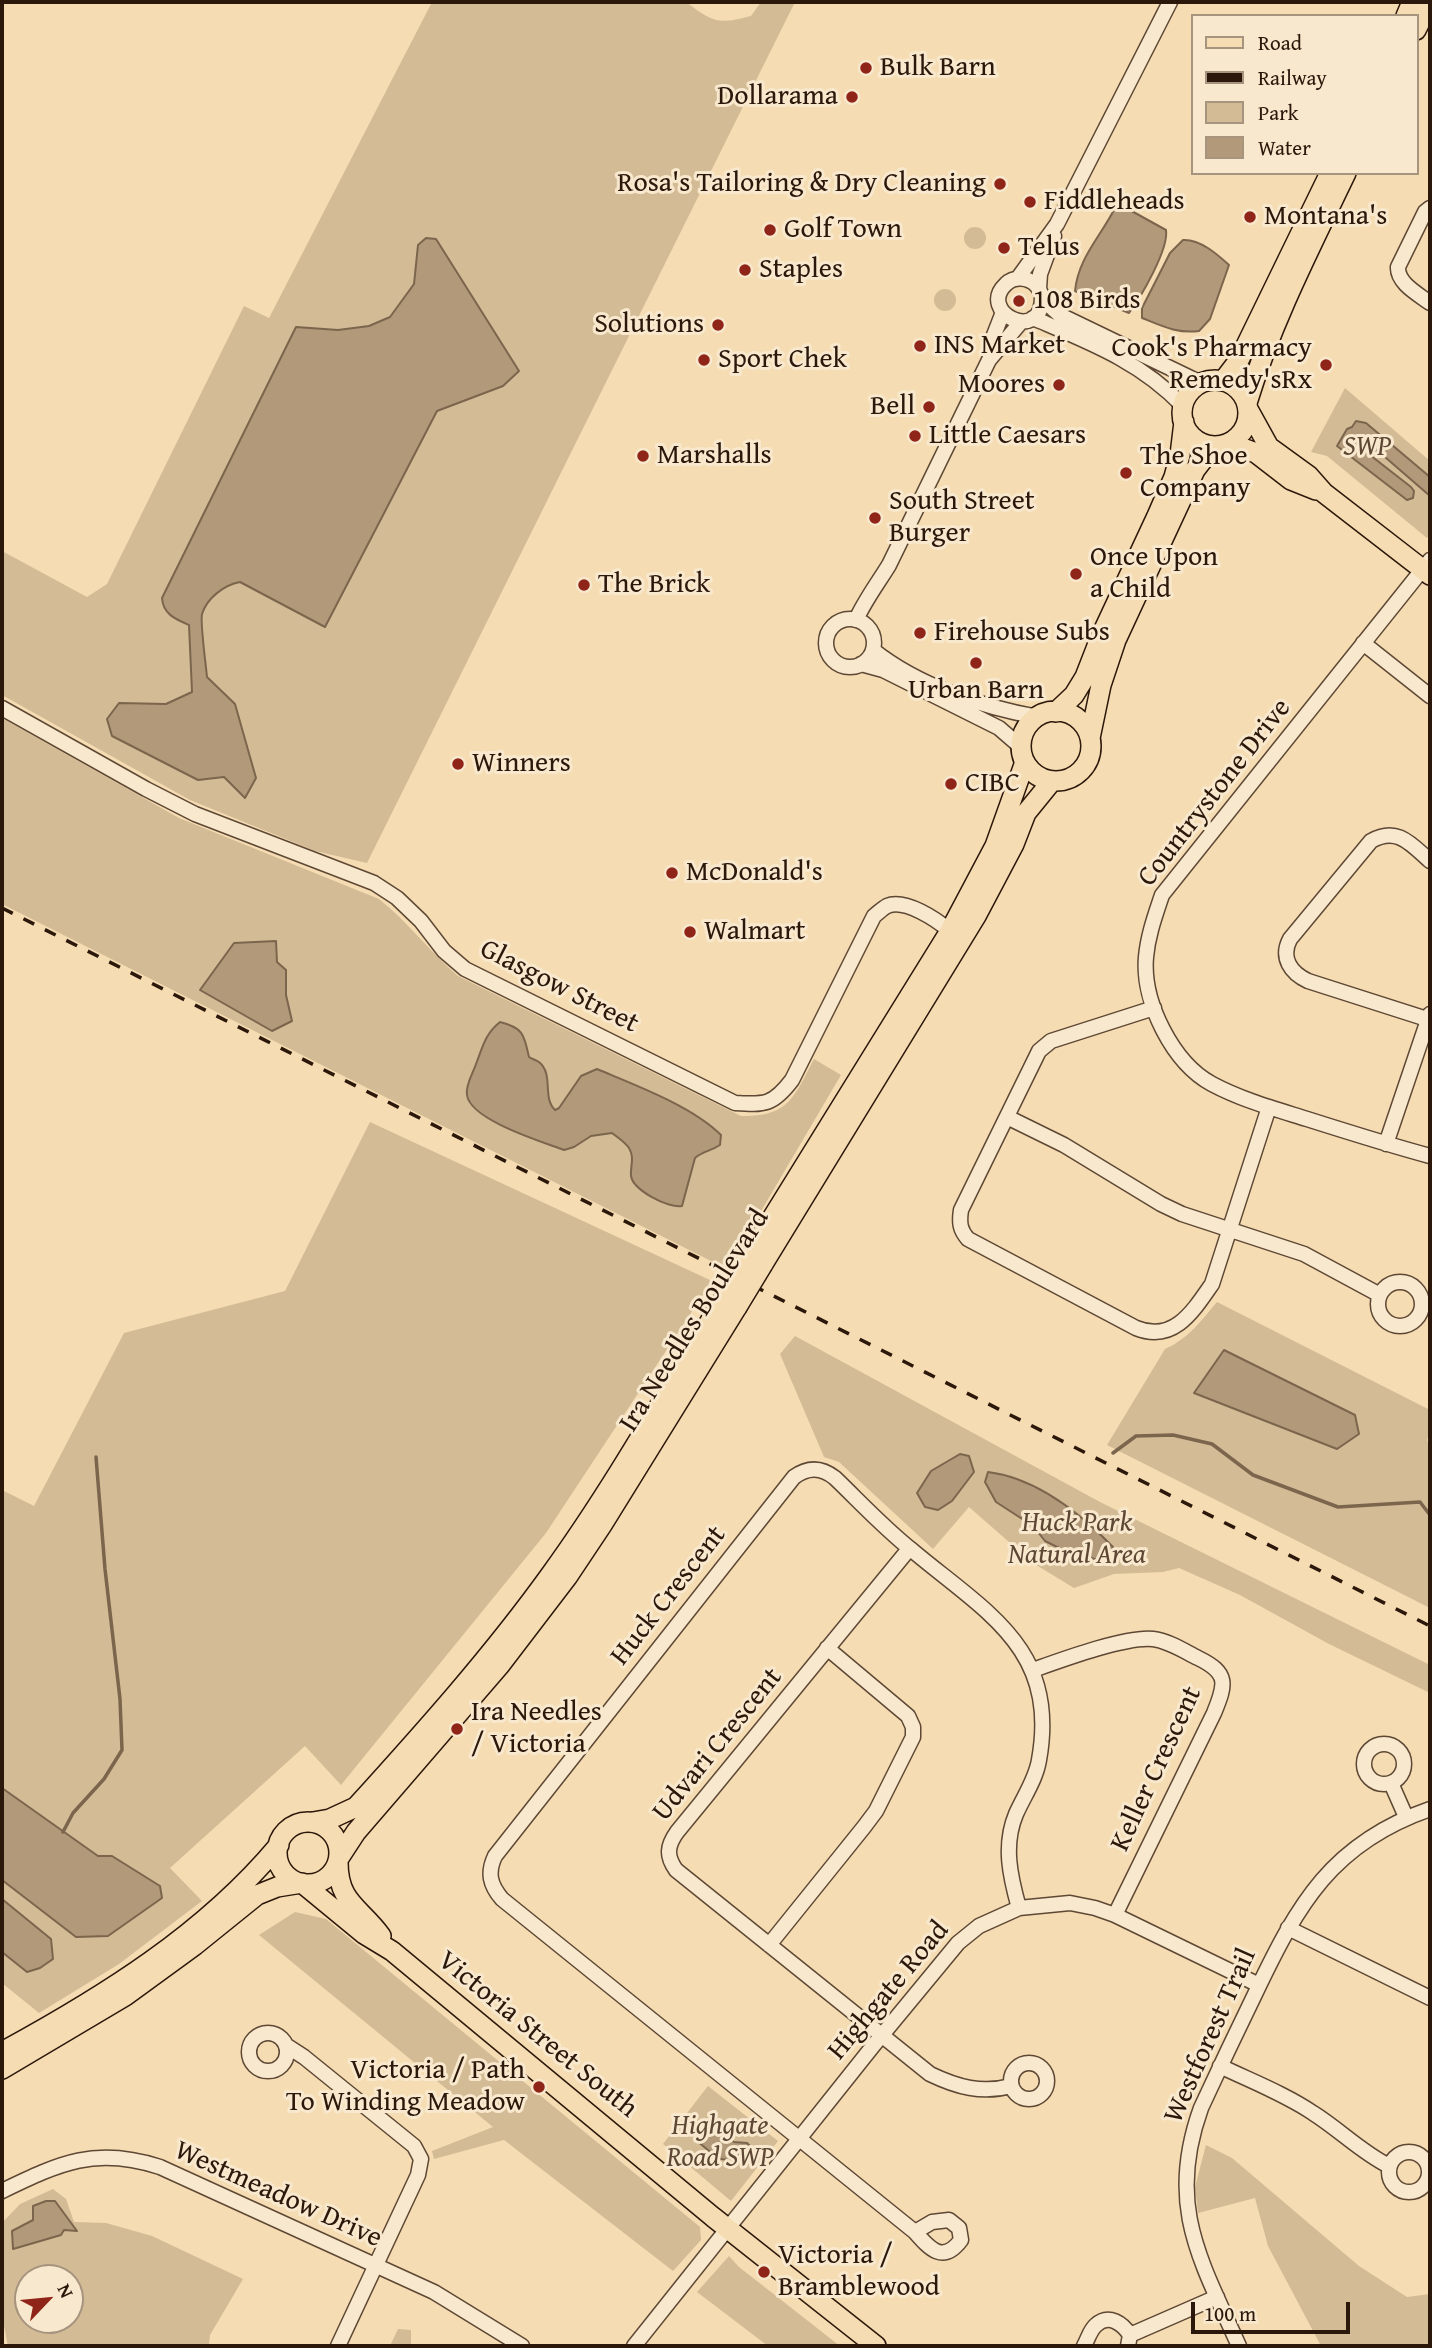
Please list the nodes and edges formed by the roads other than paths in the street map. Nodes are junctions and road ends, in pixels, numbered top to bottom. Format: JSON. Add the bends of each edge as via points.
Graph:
{"nodes":[{"id":1,"x":1170,"y":2,"type":"edge"},
{"id":2,"x":1430,"y":2,"type":"edge"},
{"id":3,"x":1418,"y":26,"type":"edge"},
{"id":4,"x":1329,"y":175,"type":"edge"},
{"id":5,"x":1345,"y":175,"type":"edge"},
{"id":6,"x":1430,"y":208,"type":"edge"},
{"id":7,"x":1057,"y":224,"type":"junction"},
{"id":8,"x":1018,"y":278,"type":"junction"},
{"id":9,"x":1041,"y":293,"type":"junction"},
{"id":10,"x":1430,"y":303,"type":"edge"},
{"id":11,"x":1003,"y":312,"type":"junction"},
{"id":12,"x":1027,"y":320,"type":"junction"},
{"id":13,"x":989,"y":360,"type":"junction"},
{"id":14,"x":1223,"y":381,"type":"junction"},
{"id":15,"x":1200,"y":383,"type":"junction"},
{"id":16,"x":1247,"y":406,"type":"junction"},
{"id":17,"x":1183,"y":414,"type":"junction"},
{"id":18,"x":1225,"y":444,"type":"junction"},
{"id":19,"x":1324,"y":493,"type":"junction"},
{"id":20,"x":1428,"y":568,"type":"edge"},
{"id":21,"x":862,"y":623,"type":"junction"},
{"id":22,"x":1363,"y":643,"type":"junction"},
{"id":23,"x":873,"y":650,"type":"junction"},
{"id":24,"x":861,"y":664,"type":"junction"},
{"id":25,"x":1430,"y":696,"type":"edge"},
{"id":26,"x":2,"y":708,"type":"edge"},
{"id":27,"x":1047,"y":714,"type":"junction"},
{"id":28,"x":1090,"y":738,"type":"junction"},
{"id":29,"x":1023,"y":755,"type":"junction"},
{"id":30,"x":1052,"y":781,"type":"junction"},
{"id":31,"x":1430,"y":861,"type":"edge"},
{"id":32,"x":950,"y":931,"type":"junction"},
{"id":33,"x":1154,"y":1008,"type":"junction"},
{"id":34,"x":1429,"y":1018,"type":"edge"},
{"id":35,"x":1269,"y":1107,"type":"junction"},
{"id":36,"x":1007,"y":1117,"type":"junction"},
{"id":37,"x":1387,"y":1144,"type":"junction"},
{"id":38,"x":1430,"y":1156,"type":"edge"},
{"id":39,"x":1230,"y":1231,"type":"junction"},
{"id":40,"x":755,"y":1261,"type":"junction"},
{"id":41,"x":1380,"y":1295,"type":"dead end"},
{"id":42,"x":730,"y":1303,"type":"junction"},
{"id":43,"x":909,"y":1549,"type":"junction"},
{"id":44,"x":827,"y":1648,"type":"junction"},
{"id":45,"x":1033,"y":1670,"type":"junction"},
{"id":46,"x":1391,"y":1783,"type":"dead end"},
{"id":47,"x":1430,"y":1809,"type":"edge"},
{"id":48,"x":1406,"y":1817,"type":"junction"},
{"id":49,"x":313,"y":1822,"type":"junction"},
{"id":50,"x":279,"y":1845,"type":"junction"},
{"id":51,"x":338,"y":1860,"type":"junction"},
{"id":52,"x":302,"y":1883,"type":"junction"},
{"id":53,"x":1019,"y":1908,"type":"junction"},
{"id":54,"x":1115,"y":1915,"type":"junction"},
{"id":55,"x":1288,"y":1928,"type":"junction"},
{"id":56,"x":769,"y":1945,"type":"junction"},
{"id":57,"x":392,"y":1951,"type":"junction"},
{"id":58,"x":1259,"y":1985,"type":"junction"},
{"id":59,"x":1430,"y":1998,"type":"edge"},
{"id":60,"x":881,"y":2036,"type":"junction"},
{"id":61,"x":287,"y":2046,"type":"dead end"},
{"id":62,"x":2,"y":2052,"type":"edge"},
{"id":63,"x":1220,"y":2066,"type":"junction"},
{"id":64,"x":2,"y":2069,"type":"edge"},
{"id":65,"x":1011,"y":2086,"type":"dead end"},
{"id":66,"x":798,"y":2138,"type":"junction"},
{"id":67,"x":1389,"y":2166,"type":"dead end"},
{"id":68,"x":2,"y":2191,"type":"edge"},
{"id":69,"x":728,"y":2228,"type":"junction"},
{"id":70,"x":915,"y":2232,"type":"dead end"},
{"id":71,"x":376,"y":2266,"type":"junction"},
{"id":72,"x":1217,"y":2297,"type":"junction"},
{"id":73,"x":1129,"y":2341,"type":"edge"},
{"id":74,"x":338,"y":2346,"type":"edge"},
{"id":75,"x":522,"y":2346,"type":"edge"},
{"id":76,"x":634,"y":2346,"type":"edge"},
{"id":77,"x":876,"y":2346,"type":"edge"},
{"id":78,"x":1084,"y":2346,"type":"edge"},
{"id":79,"x":1239,"y":2346,"type":"edge"}],
"edges":[{"from":1,"to":7,"type":"street"},
{"from":2,"to":3,"type":"main road"},
{"from":4,"to":14,"type":"main road","via":[[1240,360]]},
{"from":5,"to":16,"type":"main road","via":[[1268,345]]},
{"from":6,"to":10,"type":"street","via":[[1398,267],[1401,280]]},
{"from":7,"to":8,"type":"street"},
{"from":7,"to":9,"type":"street","via":[[1041,274]]},
{"from":8,"to":9,"type":"street","via":[[1030,280]]},
{"from":8,"to":11,"type":"street","via":[[1000,293]]},
{"from":9,"to":12,"type":"street","via":[[1040,309]]},
{"from":9,"to":15,"type":"street","via":[[1060,315]]},
{"from":11,"to":12,"type":"street"},
{"from":11,"to":13,"type":"street"},
{"from":12,"to":13,"type":"street"},
{"from":12,"to":17,"type":"street","via":[[1073,333],[1139,368],[1163,386]]},
{"from":13,"to":21,"type":"street"},
{"from":14,"to":15,"type":"main road"},
{"from":14,"to":16,"type":"main road","via":[[1241,393]]},
{"from":15,"to":17,"type":"main road","via":[[1186,397]]},
{"from":16,"to":18,"type":"main road","via":[[1244,429]]},
{"from":16,"to":19,"type":"main road","via":[[1269,447]]},
{"from":17,"to":18,"type":"main road","via":[[1194,438]]},
{"from":17,"to":27,"type":"main road","via":[[1174,477],[1086,677],[1074,695]]},
{"from":18,"to":19,"type":"main road","via":[[1256,453],[1291,480]]},
{"from":18,"to":28,"type":"main road","via":[[1195,470],[1116,640]]},
{"from":19,"to":20,"type":"main road"},
{"from":20,"to":22,"type":"street","name":"Countrystone Drive"},
{"from":21,"to":23,"type":"street","via":[[874,642]]},
{"from":21,"to":24,"type":"street","via":[[840,621],[827,637],[834,660],[841,665]]},
{"from":22,"to":25,"type":"street"},
{"from":22,"to":33,"type":"street","name":"Countrystone Drive","via":[[1162,895],[1146,960]]},
{"from":23,"to":24,"type":"street"},
{"from":23,"to":27,"type":"street","via":[[954,695],[1009,712]]},
{"from":24,"to":29,"type":"street","via":[[883,670],[999,728]]},
{"from":26,"to":32,"type":"street","name":"Glasgow Street","via":[[195,814],[374,883],[397,898],[465,969],[735,1103],[762,1105],[787,1087],[874,916],[888,905],[902,905]]},
{"from":27,"to":28,"type":"main road","via":[[1067,713],[1086,727]]},
{"from":27,"to":29,"type":"main road","via":[[1025,730]]},
{"from":28,"to":30,"type":"main road","via":[[1091,750],[1082,770],[1063,781]]},
{"from":29,"to":30,"type":"main road","via":[[1032,772]]},
{"from":29,"to":32,"type":"main road","name":"Ira Needles Boulevard","via":[[995,846]]},
{"from":30,"to":40,"type":"main road","name":"Ira Needles Boulevard","via":[[1026,813],[975,916]]},
{"from":31,"to":34,"type":"street","via":[[1400,837],[1391,834],[1371,841],[1290,939],[1286,952],[1292,970],[1308,981]]},
{"from":32,"to":40,"type":"main road","name":"Ira Needles Boulevard"},
{"from":33,"to":35,"type":"street","name":"Countrystone Drive","via":[[1175,1049],[1209,1083]]},
{"from":33,"to":36,"type":"street","via":[[1051,1041],[1039,1051]]},
{"from":34,"to":37,"type":"street"},
{"from":35,"to":37,"type":"street","name":"Countrystone Drive"},
{"from":35,"to":39,"type":"street"},
{"from":36,"to":39,"type":"street","via":[[1064,1145],[1161,1204]]},
{"from":36,"to":39,"type":"street","via":[[961,1210],[961,1231],[976,1244],[1136,1328],[1150,1334],[1175,1327],[1212,1284]]},
{"from":37,"to":38,"type":"street","name":"Countrystone Drive"},
{"from":39,"to":41,"type":"street","via":[[1304,1254]]},
{"from":40,"to":42,"type":"main road","name":"Ira Needles Boulevard","bridge":true},
{"from":42,"to":49,"type":"main road","name":"Ira Needles Boulevard","via":[[552,1573],[495,1649],[356,1807]]},
{"from":42,"to":51,"type":"main road","name":"Ira Needles Boulevard","via":[[568,1576],[500,1665],[356,1832]]},
{"from":43,"to":44,"type":"street","name":"Udvari Crescent"},
{"from":43,"to":45,"type":"street","name":"Huck Crescent","via":[[1006,1629]]},
{"from":43,"to":66,"type":"street","name":"Huck Crescent","via":[[828,1473],[817,1469],[794,1477],[491,1865],[492,1886],[502,1899]]},
{"from":44,"to":56,"type":"street","via":[[908,1716],[913,1737],[870,1819]]},
{"from":44,"to":56,"type":"street","name":"Udvari Crescent","via":[[668,1848],[676,1870]]},
{"from":45,"to":53,"type":"street","name":"Huck Crescent","via":[[1042,1701],[1042,1743],[1038,1766],[1015,1816],[1008,1850]]},
{"from":45,"to":54,"type":"street","name":"Keller Crescent","via":[[1114,1645],[1151,1639],[1210,1663],[1223,1677],[1214,1713]]},
{"from":46,"to":48,"type":"street"},
{"from":47,"to":48,"type":"street","name":"Westforest Trail"},
{"from":48,"to":55,"type":"street","name":"Westforest Trail","via":[[1336,1864]]},
{"from":49,"to":50,"type":"main road","via":[[290,1828]]},
{"from":49,"to":51,"type":"main road","via":[[332,1834],[338,1844]]},
{"from":50,"to":52,"type":"main road","via":[[282,1867]]},
{"from":50,"to":62,"type":"main road","via":[[247,1881],[174,1943],[85,2004]]},
{"from":51,"to":52,"type":"main road","via":[[324,1879]]},
{"from":51,"to":57,"type":"main road","name":"Victoria Street South","via":[[343,1893]]},
{"from":52,"to":57,"type":"main road","name":"Victoria Street South"},
{"from":52,"to":64,"type":"main road","via":[[257,1895],[125,1996]]},
{"from":53,"to":54,"type":"street","name":"Highgate Road","via":[[1070,1903]]},
{"from":53,"to":60,"type":"street","name":"Highgate Road","via":[[979,1926],[958,1943]]},
{"from":54,"to":58,"type":"street","name":"Highgate Road"},
{"from":55,"to":58,"type":"street","name":"Westforest Trail"},
{"from":55,"to":59,"type":"street"},
{"from":56,"to":60,"type":"street","name":"Udvari Crescent"},
{"from":57,"to":69,"type":"main road","name":"Victoria Street South"},
{"from":58,"to":63,"type":"street","name":"Westforest Trail"},
{"from":60,"to":65,"type":"street","name":"Udvari Crescent","via":[[945,2081],[977,2090]]},
{"from":60,"to":66,"type":"street","name":"Highgate Road"},
{"from":61,"to":71,"type":"street","via":[[418,2152],[418,2175]]},
{"from":63,"to":67,"type":"street","via":[[1311,2111],[1367,2155]]},
{"from":63,"to":72,"type":"street","name":"Westforest Trail","via":[[1192,2133],[1186,2162],[1191,2230]]},
{"from":66,"to":69,"type":"street","name":"Highgate Road"},
{"from":66,"to":70,"type":"street","name":"Huck Crescent"},
{"from":68,"to":71,"type":"street","name":"Westmeadow Drive","via":[[82,2159],[136,2160]]},
{"from":69,"to":76,"type":"street","name":"Highgate Road"},
{"from":69,"to":77,"type":"main road","name":"Victoria Street South"},
{"from":71,"to":74,"type":"street"},
{"from":71,"to":75,"type":"street","name":"Westmeadow Drive","via":[[434,2292]]},
{"from":72,"to":73,"type":"street"},
{"from":72,"to":79,"type":"street","name":"Westforest Trail"},
{"from":73,"to":78,"type":"street","via":[[1125,2326],[1102,2320]]}]}
